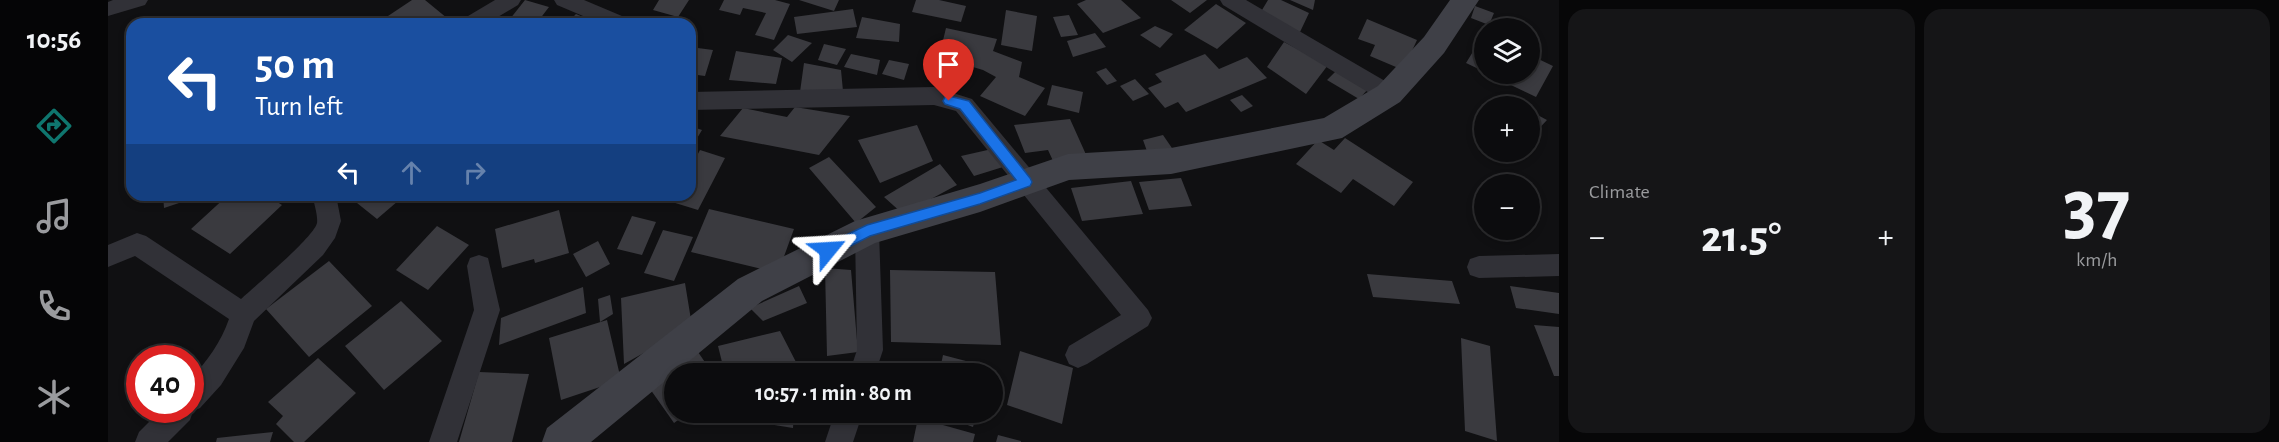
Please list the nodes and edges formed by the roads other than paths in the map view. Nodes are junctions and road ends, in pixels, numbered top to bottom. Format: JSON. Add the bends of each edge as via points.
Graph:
{"nodes":[{"id":1,"x":138,"y":0,"type":"edge"},
{"id":2,"x":511,"y":0,"type":"edge"},
{"id":3,"x":564,"y":0,"type":"edge"},
{"id":4,"x":1230,"y":0,"type":"edge"},
{"id":5,"x":1465,"y":0,"type":"edge"},
{"id":6,"x":108,"y":9,"type":"edge"},
{"id":7,"x":480,"y":18,"type":"edge"},
{"id":8,"x":608,"y":18,"type":"edge"},
{"id":9,"x":1389,"y":94,"type":"junction"},
{"id":10,"x":696,"y":101,"type":"edge"},
{"id":11,"x":1025,"y":182,"type":"junction"},
{"id":12,"x":325,"y":201,"type":"edge"},
{"id":13,"x":867,"y":231,"type":"junction"},
{"id":14,"x":108,"y":256,"type":"edge"},
{"id":15,"x":1559,"y":265,"type":"edge"},
{"id":16,"x":478,"y":266,"type":"dead end"},
{"id":17,"x":1479,"y":267,"type":"dead end"},
{"id":18,"x":243,"y":314,"type":"junction"},
{"id":19,"x":1078,"y":356,"type":"dead end"},
{"id":20,"x":866,"y":363,"type":"edge"},
{"id":21,"x":204,"y":384,"type":"edge"},
{"id":22,"x":167,"y":423,"type":"edge"},
{"id":23,"x":845,"y":423,"type":"edge"},
{"id":24,"x":149,"y":442,"type":"edge"},
{"id":25,"x":443,"y":442,"type":"edge"},
{"id":26,"x":561,"y":442,"type":"edge"},
{"id":27,"x":839,"y":442,"type":"edge"}],
"edges":[{"from":1,"to":6,"type":"street"},
{"from":2,"to":7,"type":"street"},
{"from":3,"to":8,"type":"street"},
{"from":4,"to":9,"type":"street"},
{"from":5,"to":9,"type":"street","via":[[1434,45]]},
{"from":9,"to":11,"type":"street","via":[[1331,129],[1171,161],[1068,167]]},
{"from":10,"to":11,"type":"street","via":[[934,96],[964,105]]},
{"from":11,"to":13,"type":"street"},
{"from":11,"to":19,"type":"street","via":[[1139,318]]},
{"from":12,"to":18,"type":"street","via":[[329,221],[326,231]]},
{"from":13,"to":20,"type":"street","via":[[870,350]]},
{"from":13,"to":26,"type":"street","via":[[750,290]]},
{"from":14,"to":18,"type":"street","via":[[137,244]]},
{"from":15,"to":17,"type":"street"},
{"from":16,"to":25,"type":"street","via":[[487,310]]},
{"from":18,"to":21,"type":"street","via":[[235,339]]},
{"from":22,"to":24,"type":"street"},
{"from":23,"to":27,"type":"street"}]}
